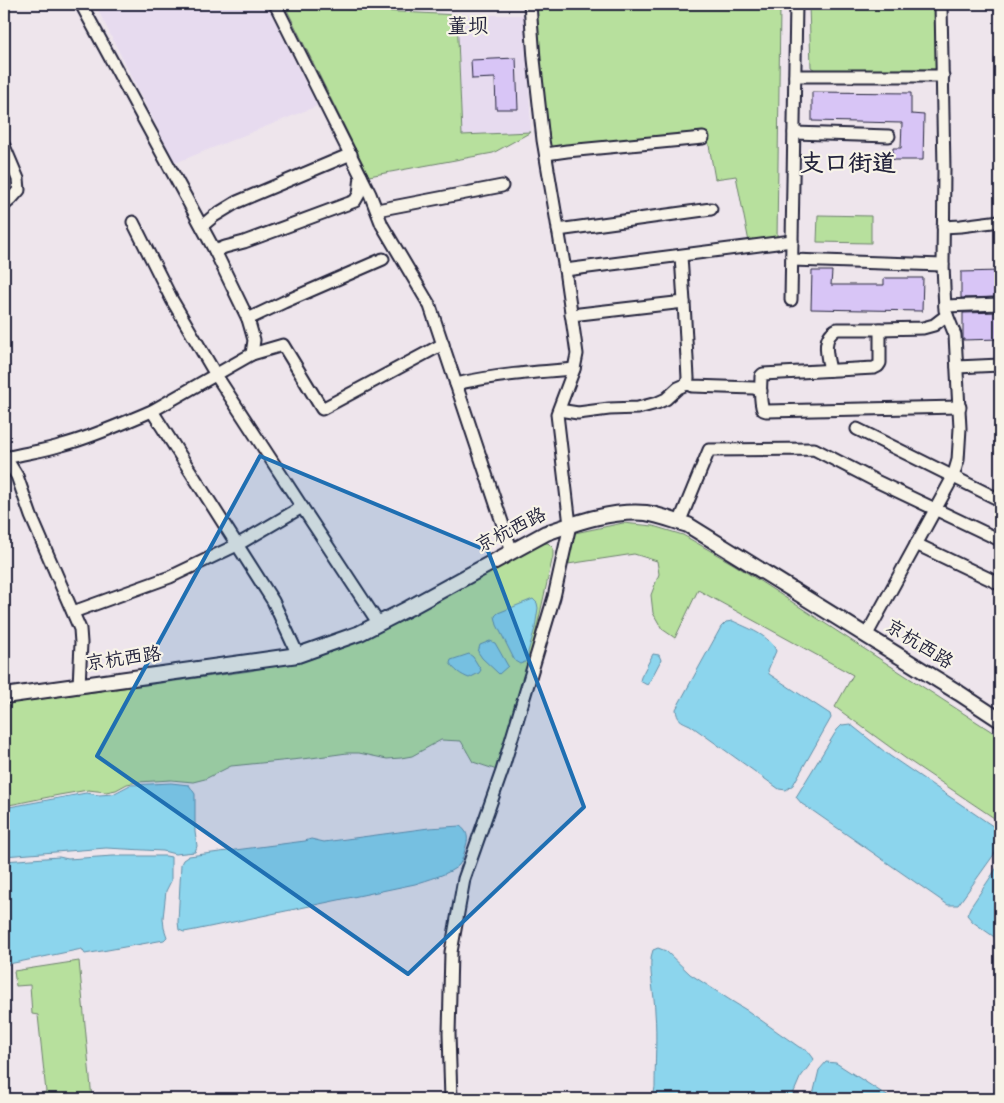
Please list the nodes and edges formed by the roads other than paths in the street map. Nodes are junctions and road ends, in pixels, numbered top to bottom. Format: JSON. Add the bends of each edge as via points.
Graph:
{"nodes":[{"id":1,"x":81,"y":4,"type":"edge"},
{"id":2,"x":275,"y":4,"type":"edge"},
{"id":3,"x":530,"y":4,"type":"edge"},
{"id":4,"x":796,"y":4,"type":"edge"},
{"id":5,"x":942,"y":4,"type":"edge"},
{"id":6,"x":795,"y":76,"type":"junction"},
{"id":7,"x":943,"y":76,"type":"junction"},
{"id":8,"x":794,"y":133,"type":"junction"},
{"id":9,"x":889,"y":136,"type":"dead end"},
{"id":10,"x":703,"y":138,"type":"dead end"},
{"id":11,"x":4,"y":146,"type":"edge"},
{"id":12,"x":351,"y":154,"type":"junction"},
{"id":13,"x":546,"y":154,"type":"junction"},
{"id":14,"x":361,"y":174,"type":"junction"},
{"id":15,"x":502,"y":186,"type":"dead end"},
{"id":16,"x":4,"y":206,"type":"edge"},
{"id":17,"x":711,"y":209,"type":"dead end"},
{"id":18,"x":377,"y":210,"type":"junction"},
{"id":19,"x":1000,"y":221,"type":"edge"},
{"id":20,"x":133,"y":222,"type":"dead end"},
{"id":21,"x":202,"y":226,"type":"junction"},
{"id":22,"x":943,"y":227,"type":"junction"},
{"id":23,"x":558,"y":230,"type":"junction"},
{"id":24,"x":792,"y":242,"type":"junction"},
{"id":25,"x":216,"y":251,"type":"junction"},
{"id":26,"x":681,"y":256,"type":"junction"},
{"id":27,"x":383,"y":259,"type":"dead end"},
{"id":28,"x":792,"y":260,"type":"junction"},
{"id":29,"x":943,"y":265,"type":"junction"},
{"id":30,"x":565,"y":270,"type":"junction"},
{"id":31,"x":791,"y":300,"type":"dead end"},
{"id":32,"x":684,"y":302,"type":"junction"},
{"id":33,"x":1000,"y":304,"type":"edge"},
{"id":34,"x":946,"y":310,"type":"junction"},
{"id":35,"x":571,"y":315,"type":"junction"},
{"id":36,"x":248,"y":319,"type":"junction"},
{"id":37,"x":880,"y":329,"type":"junction"},
{"id":38,"x":443,"y":344,"type":"junction"},
{"id":39,"x":252,"y":354,"type":"junction"},
{"id":40,"x":1000,"y":365,"type":"edge"},
{"id":41,"x":957,"y":367,"type":"junction"},
{"id":42,"x":574,"y":369,"type":"junction"},
{"id":43,"x":830,"y":370,"type":"junction"},
{"id":44,"x":216,"y":374,"type":"junction"},
{"id":45,"x":456,"y":384,"type":"junction"},
{"id":46,"x":687,"y":384,"type":"junction"},
{"id":47,"x":761,"y":391,"type":"junction"},
{"id":48,"x":960,"y":407,"type":"junction"},
{"id":49,"x":559,"y":410,"type":"junction"},
{"id":50,"x":152,"y":411,"type":"junction"},
{"id":51,"x":857,"y":430,"type":"dead end"},
{"id":52,"x":5,"y":457,"type":"edge"},
{"id":53,"x":953,"y":477,"type":"junction"},
{"id":54,"x":1000,"y":500,"type":"edge"},
{"id":55,"x":302,"y":507,"type":"junction"},
{"id":56,"x":935,"y":510,"type":"junction"},
{"id":57,"x":679,"y":523,"type":"junction"},
{"id":58,"x":570,"y":525,"type":"junction"},
{"id":59,"x":1000,"y":540,"type":"edge"},
{"id":60,"x":916,"y":544,"type":"junction"},
{"id":61,"x":238,"y":545,"type":"junction"},
{"id":62,"x":512,"y":552,"type":"junction"},
{"id":63,"x":1000,"y":584,"type":"edge"},
{"id":64,"x":73,"y":612,"type":"junction"},
{"id":65,"x":379,"y":624,"type":"junction"},
{"id":66,"x":866,"y":636,"type":"junction"},
{"id":67,"x":298,"y":655,"type":"junction"},
{"id":68,"x":79,"y":686,"type":"junction"},
{"id":69,"x":4,"y":696,"type":"edge"},
{"id":70,"x":1000,"y":720,"type":"edge"},
{"id":71,"x":451,"y":1099,"type":"edge"}],
"edges":[{"from":1,"to":21,"type":"street"},
{"from":2,"to":12,"type":"street"},
{"from":3,"to":13,"type":"street"},
{"from":4,"to":6,"type":"street"},
{"from":5,"to":7,"type":"street"},
{"from":6,"to":7,"type":"street"},
{"from":6,"to":8,"type":"street"},
{"from":7,"to":22,"type":"street"},
{"from":8,"to":9,"type":"street"},
{"from":8,"to":24,"type":"street"},
{"from":10,"to":13,"type":"street"},
{"from":11,"to":16,"type":"street","via":[[18,179],[18,190]]},
{"from":12,"to":14,"type":"street"},
{"from":12,"to":21,"type":"street","via":[[237,202]]},
{"from":13,"to":23,"type":"street"},
{"from":14,"to":18,"type":"street"},
{"from":14,"to":25,"type":"street","via":[[355,201]]},
{"from":15,"to":18,"type":"street"},
{"from":17,"to":23,"type":"street"},
{"from":18,"to":38,"type":"street","via":[[382,225],[430,306]]},
{"from":19,"to":22,"type":"street"},
{"from":20,"to":44,"type":"street","via":[[172,300]]},
{"from":21,"to":25,"type":"street"},
{"from":22,"to":29,"type":"street"},
{"from":23,"to":30,"type":"street"},
{"from":24,"to":26,"type":"street"},
{"from":24,"to":28,"type":"street"},
{"from":25,"to":36,"type":"street"},
{"from":26,"to":30,"type":"street"},
{"from":26,"to":32,"type":"street"},
{"from":27,"to":36,"type":"street"},
{"from":28,"to":29,"type":"street"},
{"from":28,"to":31,"type":"street"},
{"from":29,"to":34,"type":"street"},
{"from":30,"to":35,"type":"street"},
{"from":32,"to":35,"type":"street"},
{"from":32,"to":46,"type":"street"},
{"from":33,"to":34,"type":"street"},
{"from":34,"to":37,"type":"street","via":[[934,324],[923,328]]},
{"from":34,"to":41,"type":"street","via":[[955,335]]},
{"from":35,"to":42,"type":"street","via":[[577,354]]},
{"from":36,"to":39,"type":"street","via":[[254,340]]},
{"from":37,"to":43,"type":"street","via":[[878,366]]},
{"from":37,"to":43,"type":"street","via":[[832,331],[826,350]]},
{"from":38,"to":39,"type":"street","via":[[322,409],[282,345]]},
{"from":38,"to":45,"type":"street"},
{"from":39,"to":44,"type":"street"},
{"from":40,"to":41,"type":"street"},
{"from":41,"to":48,"type":"street"},
{"from":42,"to":45,"type":"street"},
{"from":42,"to":49,"type":"street"},
{"from":43,"to":47,"type":"street","via":[[763,374]]},
{"from":44,"to":50,"type":"street"},
{"from":44,"to":55,"type":"street"},
{"from":45,"to":62,"type":"street"},
{"from":46,"to":47,"type":"street"},
{"from":46,"to":49,"type":"street","via":[[657,403],[638,408],[578,413]]},
{"from":47,"to":48,"type":"street","via":[[761,408],[766,411]]},
{"from":48,"to":53,"type":"street","via":[[958,460]]},
{"from":49,"to":58,"type":"street"},
{"from":50,"to":52,"type":"street","via":[[62,446]]},
{"from":50,"to":61,"type":"street"},
{"from":51,"to":53,"type":"street"},
{"from":52,"to":64,"type":"street","via":[[17,476]]},
{"from":53,"to":54,"type":"street"},
{"from":53,"to":56,"type":"street"},
{"from":55,"to":61,"type":"street"},
{"from":55,"to":65,"type":"street"},
{"from":56,"to":57,"type":"street","via":[[814,449],[709,450]]},
{"from":56,"to":59,"type":"street"},
{"from":56,"to":60,"type":"street"},
{"from":57,"to":58,"type":"main road","name":"京杭西路","via":[[648,514],[625,513]]},
{"from":57,"to":66,"type":"main road","name":"京杭西路","via":[[688,525]]},
{"from":58,"to":62,"type":"main road","name":"京杭西路","via":[[546,533]]},
{"from":58,"to":71,"type":"street","via":[[554,597],[502,771],[464,879],[451,952]]},
{"from":60,"to":63,"type":"street"},
{"from":60,"to":66,"type":"street"},
{"from":61,"to":64,"type":"street","via":[[170,577]]},
{"from":61,"to":67,"type":"street","via":[[273,601]]},
{"from":62,"to":65,"type":"main road","name":"京杭西路"},
{"from":64,"to":68,"type":"street","via":[[80,629]]},
{"from":65,"to":67,"type":"main road","name":"京杭西路","via":[[360,634]]},
{"from":66,"to":70,"type":"main road","name":"京杭西路"},
{"from":67,"to":68,"type":"main road","name":"京杭西路"},
{"from":68,"to":69,"type":"main road","name":"京杭西路"}]}
